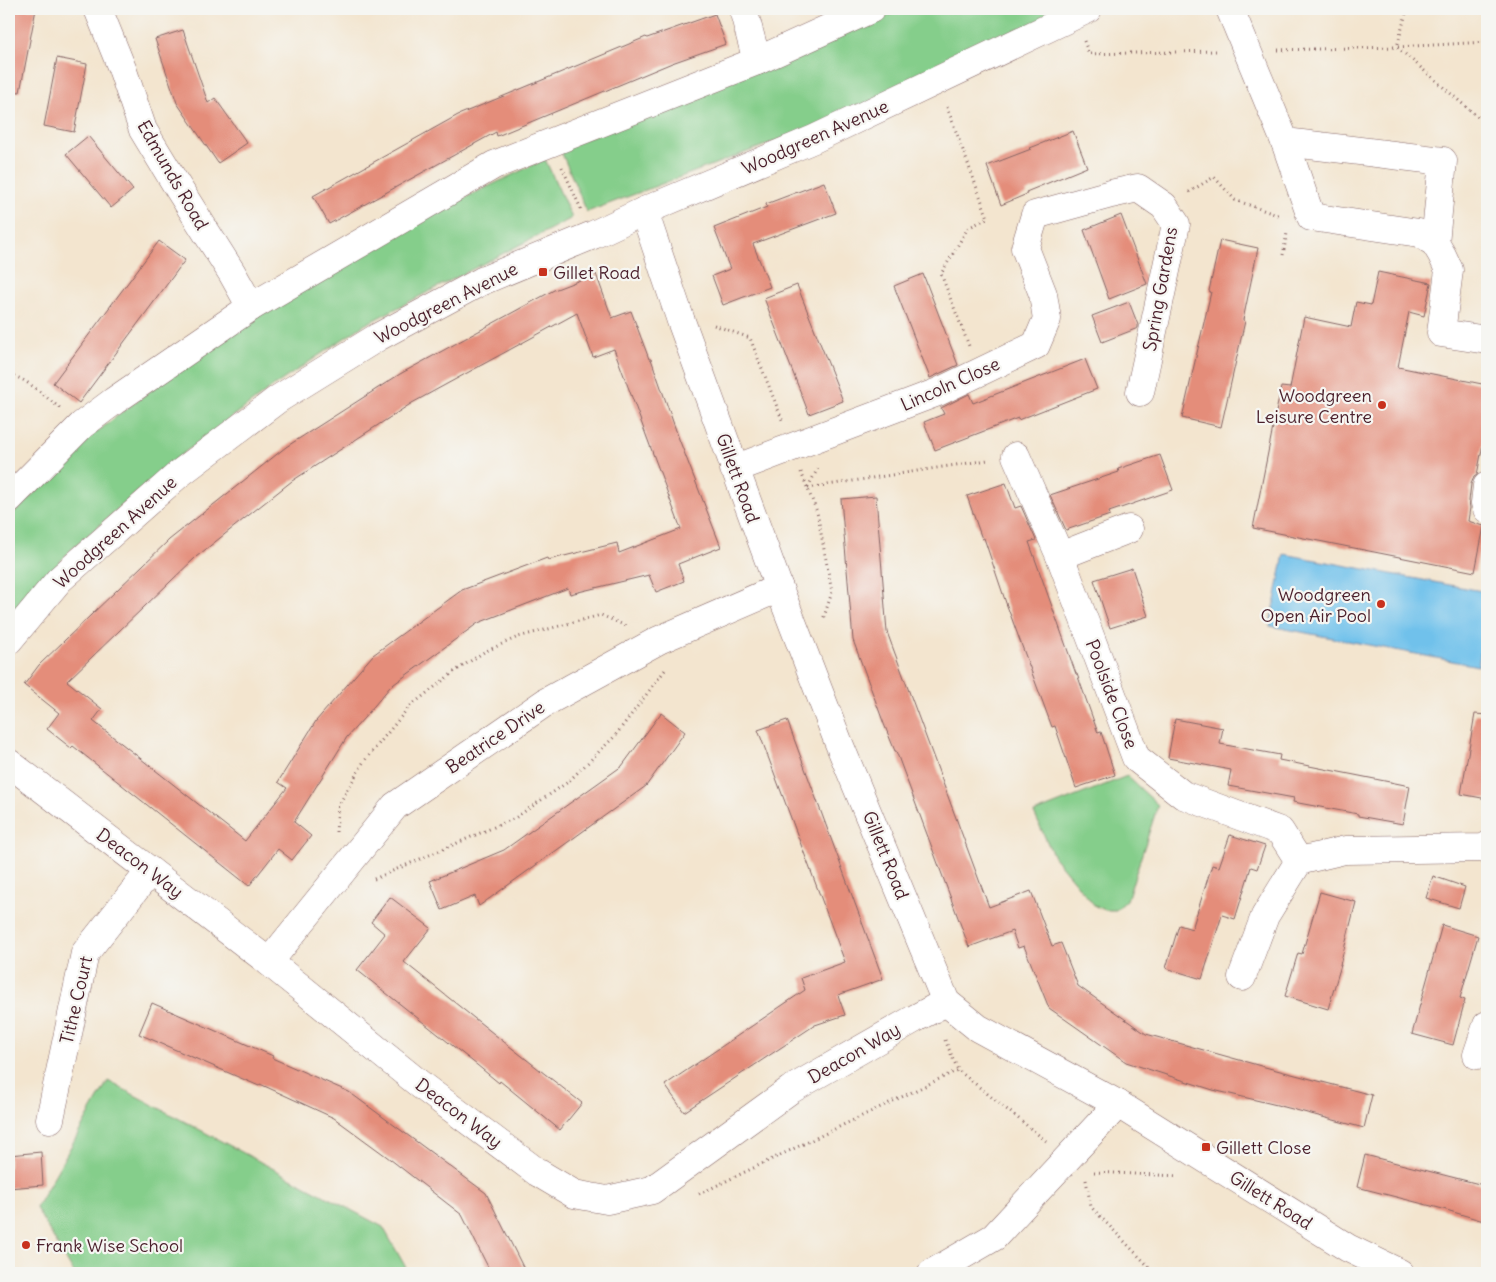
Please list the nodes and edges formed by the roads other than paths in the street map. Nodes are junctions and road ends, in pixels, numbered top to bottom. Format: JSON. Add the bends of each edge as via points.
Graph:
{"nodes":[{"id":1,"x":98,"y":9,"type":"edge"},
{"id":2,"x":744,"y":9,"type":"edge"},
{"id":3,"x":871,"y":9,"type":"edge"},
{"id":4,"x":1088,"y":9,"type":"edge"},
{"id":5,"x":1230,"y":9,"type":"edge"},
{"id":6,"x":757,"y":61,"type":"junction"},
{"id":7,"x":1285,"y":142,"type":"junction"},
{"id":8,"x":644,"y":211,"type":"junction"},
{"id":9,"x":1036,"y":215,"type":"joint"},
{"id":10,"x":1435,"y":243,"type":"junction"},
{"id":11,"x":251,"y":307,"type":"junction"},
{"id":12,"x":1487,"y":340,"type":"edge"},
{"id":13,"x":1140,"y":392,"type":"dead end"},
{"id":14,"x":1016,"y":456,"type":"road end"},
{"id":15,"x":734,"y":469,"type":"junction"},
{"id":16,"x":1487,"y":486,"type":"edge"},
{"id":17,"x":9,"y":499,"type":"edge"},
{"id":18,"x":1487,"y":509,"type":"edge"},
{"id":19,"x":1129,"y":529,"type":"dead end"},
{"id":20,"x":1060,"y":556,"type":"junction"},
{"id":21,"x":779,"y":588,"type":"junction"},
{"id":22,"x":9,"y":640,"type":"edge"},
{"id":23,"x":9,"y":763,"type":"edge"},
{"id":24,"x":1487,"y":850,"type":"edge"},
{"id":25,"x":1299,"y":861,"type":"junction"},
{"id":26,"x":150,"y":871,"type":"junction"},
{"id":27,"x":269,"y":962,"type":"junction"},
{"id":28,"x":1242,"y":978,"type":"dead end"},
{"id":29,"x":946,"y":1002,"type":"junction"},
{"id":30,"x":1487,"y":1025,"type":"edge"},
{"id":31,"x":1477,"y":1055,"type":"dead end"},
{"id":32,"x":1118,"y":1104,"type":"junction"},
{"id":33,"x":50,"y":1119,"type":"dead end"},
{"id":34,"x":932,"y":1273,"type":"edge"},
{"id":35,"x":1400,"y":1273,"type":"edge"}],
"edges":[{"from":1,"to":11,"type":"street","name":"Edmunds Road","via":[[143,130]]},
{"from":2,"to":6,"type":"street"},
{"from":3,"to":6,"type":"street"},
{"from":4,"to":8,"type":"street","name":"Woodgreen Avenue","via":[[814,139]]},
{"from":5,"to":7,"type":"street"},
{"from":6,"to":11,"type":"street","via":[[494,165]]},
{"from":7,"to":10,"type":"street","via":[[1311,217],[1419,233]]},
{"from":7,"to":10,"type":"street","via":[[1443,161]]},
{"from":8,"to":15,"type":"street","name":"Gillett Road"},
{"from":8,"to":22,"type":"street","name":"Woodgreen Avenue","via":[[482,281],[378,337],[278,399],[179,474],[59,580]]},
{"from":9,"to":13,"type":"street","name":"Spring Gardens","via":[[1138,188],[1164,206],[1176,224]]},
{"from":9,"to":15,"type":"street","name":"Lincoln Close","via":[[1025,248],[1043,294],[1047,319],[1036,345],[938,392]]},
{"from":10,"to":12,"type":"street","via":[[1449,270],[1441,332]]},
{"from":11,"to":17,"type":"street","via":[[82,425]]},
{"from":14,"to":20,"type":"street","name":"Poolside Close"},
{"from":15,"to":21,"type":"street","name":"Gillett Road"},
{"from":16,"to":18,"type":"street"},
{"from":19,"to":20,"type":"street"},
{"from":20,"to":25,"type":"street","name":"Poolside Close","via":[[1136,758],[1183,795],[1280,831]]},
{"from":21,"to":27,"type":"street","name":"Beatrice Drive","via":[[659,640],[546,702],[395,806]]},
{"from":21,"to":29,"type":"street","name":"Gillett Road","via":[[838,741]]},
{"from":23,"to":26,"type":"street","name":"Deacon Way"},
{"from":24,"to":25,"type":"street","via":[[1345,850]]},
{"from":25,"to":28,"type":"street","via":[[1265,916]]},
{"from":26,"to":27,"type":"street","name":"Deacon Way"},
{"from":26,"to":33,"type":"street","name":"Tithe Court","via":[[85,952]]},
{"from":27,"to":29,"type":"street","name":"Deacon Way","via":[[422,1086],[537,1172],[574,1194],[607,1200],[652,1190],[790,1090]]},
{"from":29,"to":32,"type":"street","name":"Gillett Road","via":[[978,1028]]},
{"from":30,"to":31,"type":"street"},
{"from":32,"to":34,"type":"street","via":[[994,1237]]},
{"from":32,"to":35,"type":"street","name":"Gillett Road","via":[[1348,1248]]}]}
